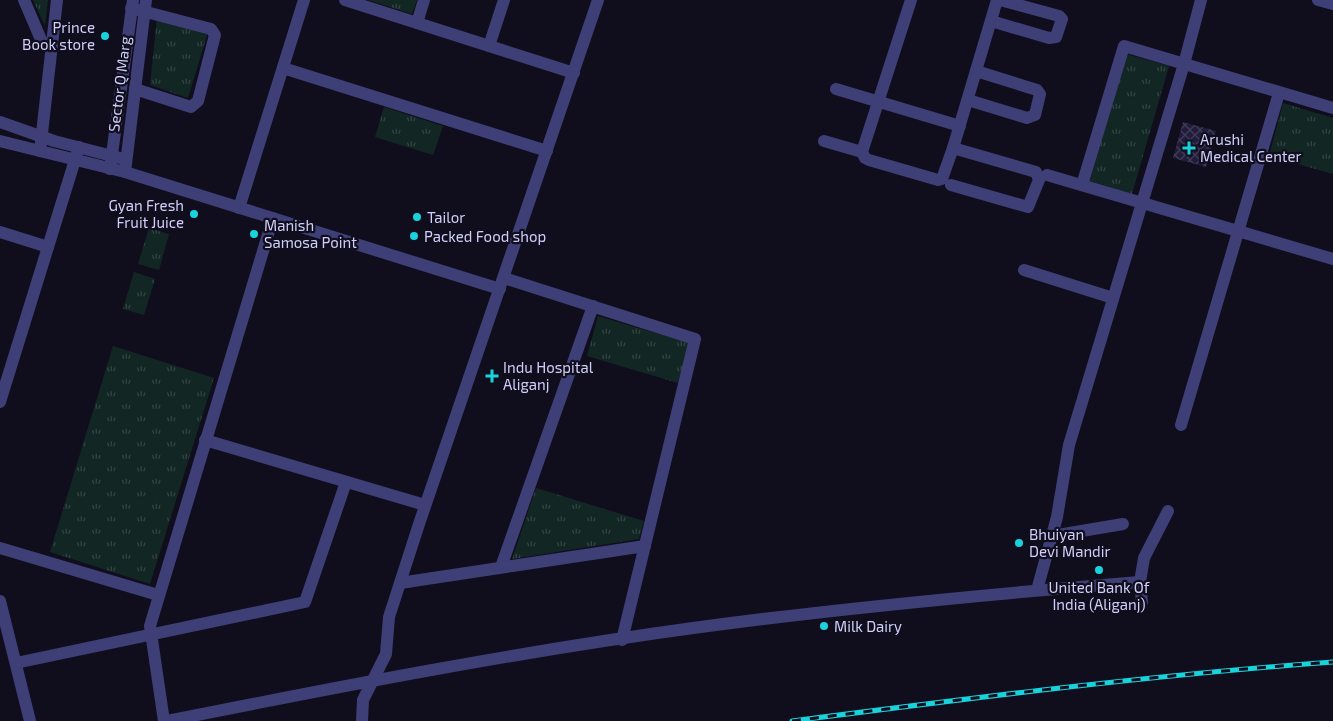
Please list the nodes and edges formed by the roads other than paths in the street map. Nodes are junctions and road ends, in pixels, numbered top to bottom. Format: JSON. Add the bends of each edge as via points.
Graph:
{"nodes":[{"id":1,"x":24,"y":0,"type":"edge"},
{"id":2,"x":57,"y":0,"type":"edge"},
{"id":3,"x":304,"y":0,"type":"edge"},
{"id":4,"x":345,"y":0,"type":"edge"},
{"id":5,"x":424,"y":0,"type":"edge"},
{"id":6,"x":504,"y":0,"type":"edge"},
{"id":7,"x":598,"y":0,"type":"edge"},
{"id":8,"x":911,"y":0,"type":"edge"},
{"id":9,"x":1201,"y":0,"type":"edge"},
{"id":10,"x":1318,"y":0,"type":"edge"},
{"id":11,"x":1003,"y":1,"type":"edge"},
{"id":12,"x":132,"y":4,"type":"edge"},
{"id":13,"x":1333,"y":4,"type":"edge"},
{"id":14,"x":145,"y":5,"type":"edge"},
{"id":15,"x":991,"y":21,"type":"junction"},
{"id":16,"x":417,"y":23,"type":"junction"},
{"id":17,"x":52,"y":45,"type":"junction"},
{"id":18,"x":489,"y":46,"type":"junction"},
{"id":19,"x":1184,"y":64,"type":"junction"},
{"id":20,"x":283,"y":68,"type":"junction"},
{"id":21,"x":976,"y":71,"type":"junction"},
{"id":22,"x":574,"y":73,"type":"junction"},
{"id":23,"x":836,"y":89,"type":"dead end"},
{"id":24,"x":135,"y":90,"type":"junction"},
{"id":25,"x":1279,"y":93,"type":"junction"},
{"id":26,"x":968,"y":100,"type":"junction"},
{"id":27,"x":878,"y":102,"type":"junction"},
{"id":28,"x":1333,"y":108,"type":"edge"},
{"id":29,"x":0,"y":122,"type":"edge"},
{"id":30,"x":960,"y":126,"type":"junction"},
{"id":31,"x":42,"y":136,"type":"junction"},
{"id":32,"x":0,"y":141,"type":"edge"},
{"id":33,"x":824,"y":141,"type":"dead end"},
{"id":34,"x":953,"y":148,"type":"junction"},
{"id":35,"x":40,"y":151,"type":"junction"},
{"id":36,"x":547,"y":151,"type":"junction"},
{"id":37,"x":862,"y":152,"type":"junction"},
{"id":38,"x":77,"y":154,"type":"junction"},
{"id":39,"x":111,"y":162,"type":"junction"},
{"id":40,"x":126,"y":166,"type":"junction"},
{"id":41,"x":1048,"y":175,"type":"dead end"},
{"id":42,"x":951,"y":185,"type":"dead end"},
{"id":43,"x":1082,"y":185,"type":"junction"},
{"id":44,"x":1142,"y":202,"type":"junction"},
{"id":45,"x":238,"y":208,"type":"junction"},
{"id":46,"x":273,"y":218,"type":"junction"},
{"id":47,"x":1238,"y":231,"type":"junction"},
{"id":48,"x":0,"y":232,"type":"edge"},
{"id":49,"x":48,"y":247,"type":"junction"},
{"id":50,"x":1333,"y":260,"type":"edge"},
{"id":51,"x":1024,"y":270,"type":"dead end"},
{"id":52,"x":502,"y":283,"type":"junction"},
{"id":53,"x":1113,"y":298,"type":"junction"},
{"id":54,"x":593,"y":306,"type":"junction"},
{"id":55,"x":0,"y":402,"type":"edge"},
{"id":56,"x":1181,"y":425,"type":"dead end"},
{"id":57,"x":205,"y":440,"type":"junction"},
{"id":58,"x":346,"y":482,"type":"junction"},
{"id":59,"x":425,"y":505,"type":"junction"},
{"id":60,"x":1168,"y":511,"type":"dead end"},
{"id":61,"x":1123,"y":524,"type":"dead end"},
{"id":62,"x":1052,"y":536,"type":"junction"},
{"id":63,"x":645,"y":546,"type":"junction"},
{"id":64,"x":0,"y":548,"type":"edge"},
{"id":65,"x":501,"y":567,"type":"junction"},
{"id":66,"x":400,"y":582,"type":"junction"},
{"id":67,"x":1140,"y":582,"type":"junction"},
{"id":68,"x":1037,"y":590,"type":"junction"},
{"id":69,"x":158,"y":595,"type":"junction"},
{"id":70,"x":0,"y":600,"type":"edge"},
{"id":71,"x":1142,"y":602,"type":"dead end"},
{"id":72,"x":151,"y":634,"type":"junction"},
{"id":73,"x":622,"y":640,"type":"junction"},
{"id":74,"x":16,"y":663,"type":"junction"},
{"id":75,"x":374,"y":679,"type":"junction"},
{"id":76,"x":30,"y":721,"type":"edge"},
{"id":77,"x":166,"y":721,"type":"edge"},
{"id":78,"x":362,"y":721,"type":"edge"}],
"edges":[{"from":1,"to":17,"type":"street","via":[[42,42]]},
{"from":2,"to":17,"type":"street"},
{"from":3,"to":20,"type":"street"},
{"from":4,"to":16,"type":"street"},
{"from":5,"to":16,"type":"street"},
{"from":6,"to":18,"type":"street"},
{"from":7,"to":22,"type":"street"},
{"from":8,"to":27,"type":"street"},
{"from":9,"to":19,"type":"street"},
{"from":10,"to":13,"type":"street"},
{"from":11,"to":15,"type":"street"},
{"from":11,"to":15,"type":"street","via":[[1059,16],[1062,20],[1056,37],[1049,38]]},
{"from":12,"to":14,"type":"street"},
{"from":12,"to":39,"type":"street"},
{"from":14,"to":24,"type":"street","name":"Sector Q Marg"},
{"from":14,"to":24,"type":"street","via":[[211,28],[215,35],[195,105],[191,107]]},
{"from":15,"to":21,"type":"street"},
{"from":16,"to":18,"type":"street"},
{"from":17,"to":31,"type":"street"},
{"from":18,"to":22,"type":"street"},
{"from":19,"to":25,"type":"street"},
{"from":19,"to":43,"type":"street","via":[[1124,46]]},
{"from":19,"to":44,"type":"street"},
{"from":20,"to":36,"type":"street"},
{"from":20,"to":45,"type":"street"},
{"from":21,"to":26,"type":"street"},
{"from":21,"to":26,"type":"street","via":[[1038,90],[1040,94],[1034,115],[1027,118]]},
{"from":22,"to":36,"type":"street"},
{"from":23,"to":27,"type":"street"},
{"from":24,"to":40,"type":"street","name":"Sector Q Marg"},
{"from":25,"to":28,"type":"street"},
{"from":25,"to":47,"type":"street"},
{"from":26,"to":30,"type":"street"},
{"from":27,"to":30,"type":"street"},
{"from":27,"to":37,"type":"street"},
{"from":29,"to":31,"type":"street"},
{"from":30,"to":34,"type":"street"},
{"from":31,"to":35,"type":"street"},
{"from":31,"to":38,"type":"street"},
{"from":32,"to":35,"type":"street"},
{"from":33,"to":37,"type":"street"},
{"from":34,"to":37,"type":"street","via":[[942,178],[938,180],[869,160]]},
{"from":34,"to":42,"type":"street","via":[[1036,172],[1039,180],[1028,207]]},
{"from":35,"to":38,"type":"street"},
{"from":36,"to":52,"type":"street"},
{"from":38,"to":39,"type":"street"},
{"from":38,"to":49,"type":"street"},
{"from":39,"to":40,"type":"street"},
{"from":40,"to":45,"type":"street"},
{"from":41,"to":43,"type":"street"},
{"from":43,"to":44,"type":"street"},
{"from":44,"to":47,"type":"street"},
{"from":44,"to":53,"type":"street"},
{"from":45,"to":46,"type":"street"},
{"from":46,"to":52,"type":"street"},
{"from":46,"to":57,"type":"street"},
{"from":47,"to":50,"type":"street"},
{"from":47,"to":56,"type":"street"},
{"from":48,"to":49,"type":"street"},
{"from":49,"to":55,"type":"street"},
{"from":51,"to":53,"type":"street"},
{"from":52,"to":54,"type":"street"},
{"from":52,"to":59,"type":"street"},
{"from":53,"to":62,"type":"street","via":[[1068,445],[1058,517]]},
{"from":54,"to":63,"type":"street","via":[[695,338]]},
{"from":54,"to":65,"type":"street"},
{"from":57,"to":58,"type":"street"},
{"from":57,"to":69,"type":"street"},
{"from":58,"to":59,"type":"street"},
{"from":58,"to":72,"type":"street","via":[[305,602]]},
{"from":59,"to":66,"type":"street"},
{"from":60,"to":67,"type":"street","via":[[1144,558]]},
{"from":61,"to":62,"type":"street"},
{"from":62,"to":68,"type":"street"},
{"from":63,"to":65,"type":"street"},
{"from":63,"to":73,"type":"street"},
{"from":64,"to":69,"type":"street"},
{"from":65,"to":66,"type":"street"},
{"from":66,"to":75,"type":"street","via":[[389,617],[386,654]]},
{"from":67,"to":68,"type":"street"},
{"from":67,"to":71,"type":"street"},
{"from":68,"to":73,"type":"street","via":[[692,628]]},
{"from":69,"to":72,"type":"street"},
{"from":70,"to":74,"type":"street"},
{"from":72,"to":74,"type":"street"},
{"from":72,"to":77,"type":"street"},
{"from":73,"to":75,"type":"street"},
{"from":74,"to":76,"type":"street"},
{"from":75,"to":77,"type":"street"},
{"from":75,"to":78,"type":"street","via":[[363,700]]}]}
